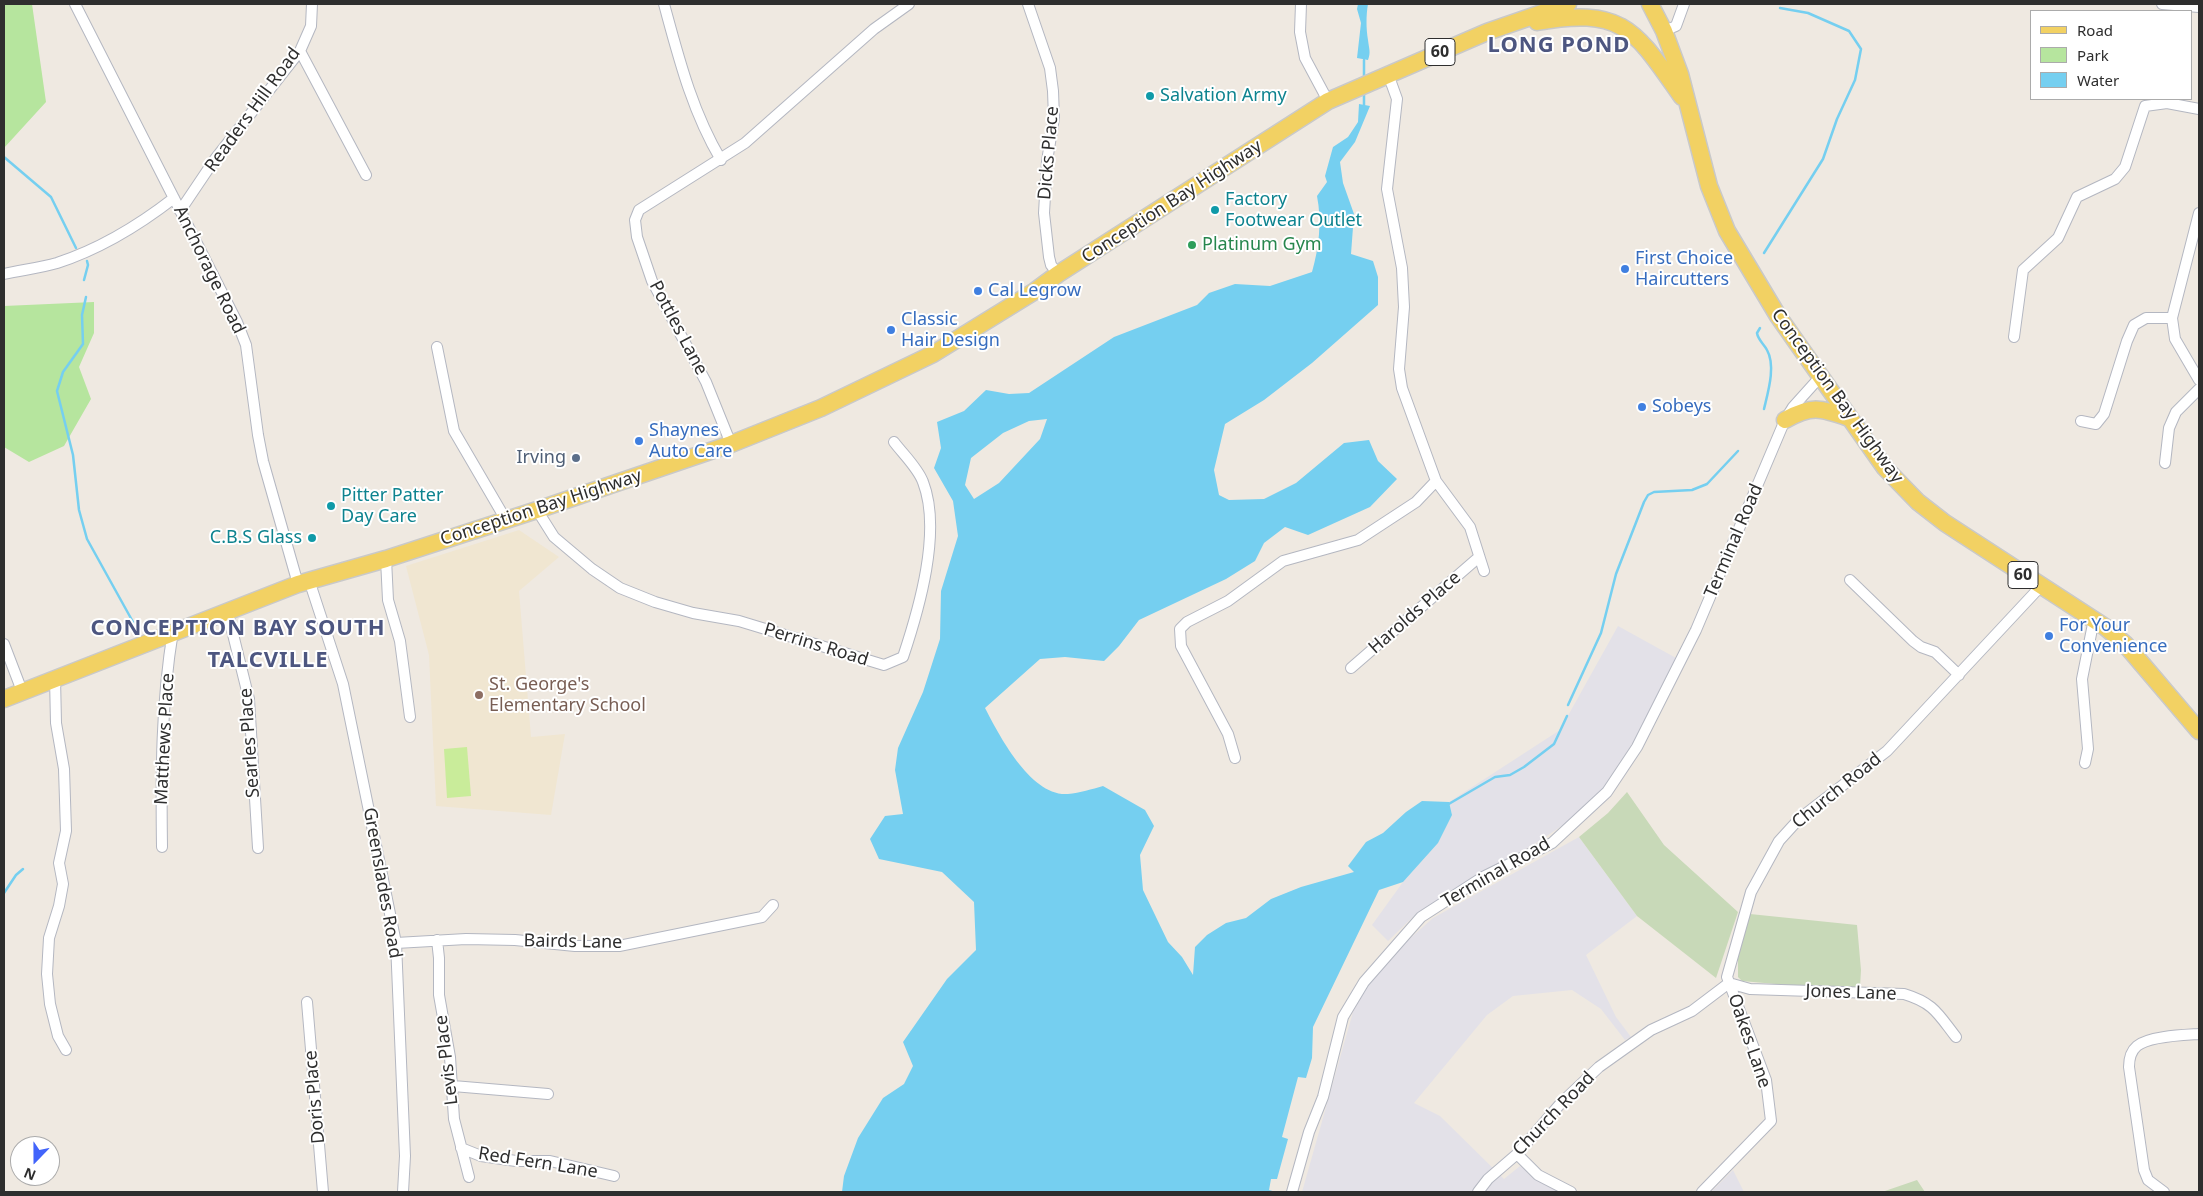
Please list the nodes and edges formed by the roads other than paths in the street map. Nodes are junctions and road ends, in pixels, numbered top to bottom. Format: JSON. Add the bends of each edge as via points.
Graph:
{"nodes":[{"id":1,"x":75,"y":4,"type":"edge"},
{"id":2,"x":312,"y":4,"type":"edge"},
{"id":3,"x":664,"y":4,"type":"edge"},
{"id":4,"x":909,"y":4,"type":"edge"},
{"id":5,"x":1028,"y":4,"type":"edge"},
{"id":6,"x":1301,"y":4,"type":"edge"},
{"id":7,"x":1562,"y":4,"type":"edge"},
{"id":8,"x":1650,"y":4,"type":"edge"},
{"id":9,"x":1684,"y":4,"type":"edge"},
{"id":10,"x":2162,"y":4,"type":"edge"},
{"id":11,"x":2199,"y":7,"type":"edge"},
{"id":12,"x":1498,"y":29,"type":"junction"},
{"id":13,"x":1664,"y":31,"type":"junction"},
{"id":14,"x":300,"y":50,"type":"junction"},
{"id":15,"x":1385,"y":76,"type":"junction"},
{"id":16,"x":1328,"y":101,"type":"junction"},
{"id":17,"x":1688,"y":105,"type":"junction"},
{"id":18,"x":2199,"y":109,"type":"edge"},
{"id":19,"x":721,"y":160,"type":"junction"},
{"id":20,"x":366,"y":175,"type":"dead end"},
{"id":21,"x":174,"y":198,"type":"junction"},
{"id":22,"x":180,"y":211,"type":"junction"},
{"id":23,"x":2199,"y":212,"type":"edge"},
{"id":24,"x":4,"y":274,"type":"edge"},
{"id":25,"x":1058,"y":274,"type":"junction"},
{"id":26,"x":2172,"y":318,"type":"junction"},
{"id":27,"x":2014,"y":337,"type":"dead end"},
{"id":28,"x":437,"y":346,"type":"dead end"},
{"id":29,"x":1820,"y":377,"type":"junction"},
{"id":30,"x":2199,"y":380,"type":"edge"},
{"id":31,"x":2199,"y":389,"type":"edge"},
{"id":32,"x":1849,"y":418,"type":"junction"},
{"id":33,"x":1785,"y":420,"type":"junction"},
{"id":34,"x":2081,"y":421,"type":"dead end"},
{"id":35,"x":894,"y":442,"type":"dead end"},
{"id":36,"x":731,"y":444,"type":"junction"},
{"id":37,"x":2165,"y":463,"type":"dead end"},
{"id":38,"x":1436,"y":481,"type":"junction"},
{"id":39,"x":537,"y":510,"type":"junction"},
{"id":40,"x":506,"y":520,"type":"junction"},
{"id":41,"x":1479,"y":557,"type":"junction"},
{"id":42,"x":386,"y":559,"type":"junction"},
{"id":43,"x":1484,"y":571,"type":"dead end"},
{"id":44,"x":1850,"y":580,"type":"dead end"},
{"id":45,"x":304,"y":582,"type":"junction"},
{"id":46,"x":2041,"y":586,"type":"junction"},
{"id":47,"x":227,"y":610,"type":"junction"},
{"id":48,"x":2094,"y":619,"type":"junction"},
{"id":49,"x":173,"y":631,"type":"junction"},
{"id":50,"x":4,"y":644,"type":"edge"},
{"id":51,"x":1351,"y":668,"type":"dead end"},
{"id":52,"x":1960,"y":675,"type":"junction"},
{"id":53,"x":55,"y":678,"type":"junction"},
{"id":54,"x":22,"y":691,"type":"junction"},
{"id":55,"x":4,"y":698,"type":"edge"},
{"id":56,"x":410,"y":717,"type":"dead end"},
{"id":57,"x":2199,"y":731,"type":"edge"},
{"id":58,"x":1235,"y":758,"type":"dead end"},
{"id":59,"x":2084,"y":764,"type":"dead end"},
{"id":60,"x":162,"y":847,"type":"dead end"},
{"id":61,"x":258,"y":848,"type":"dead end"},
{"id":62,"x":773,"y":904,"type":"dead end"},
{"id":63,"x":436,"y":940,"type":"junction"},
{"id":64,"x":396,"y":944,"type":"junction"},
{"id":65,"x":1729,"y":983,"type":"junction"},
{"id":66,"x":307,"y":1002,"type":"dead end"},
{"id":67,"x":2199,"y":1034,"type":"edge"},
{"id":68,"x":1956,"y":1037,"type":"dead end"},
{"id":69,"x":66,"y":1050,"type":"dead end"},
{"id":70,"x":453,"y":1086,"type":"junction"},
{"id":71,"x":548,"y":1094,"type":"dead end"},
{"id":72,"x":461,"y":1148,"type":"junction"},
{"id":73,"x":1517,"y":1154,"type":"junction"},
{"id":74,"x":614,"y":1176,"type":"dead end"},
{"id":75,"x":470,"y":1177,"type":"dead end"},
{"id":76,"x":323,"y":1192,"type":"edge"},
{"id":77,"x":403,"y":1192,"type":"edge"},
{"id":78,"x":1292,"y":1192,"type":"edge"},
{"id":79,"x":1478,"y":1192,"type":"edge"},
{"id":80,"x":1571,"y":1192,"type":"edge"},
{"id":81,"x":1703,"y":1192,"type":"edge"},
{"id":82,"x":2164,"y":1192,"type":"edge"}],
"edges":[{"from":1,"to":21,"type":"street","name":"Anchorage Road"},
{"from":2,"to":14,"type":"street","name":"Readers Hill Road","via":[[311,26]]},
{"from":3,"to":19,"type":"street","via":[[685,84]]},
{"from":4,"to":19,"type":"street","via":[[850,50],[766,126]]},
{"from":5,"to":25,"type":"street","name":"Dicks Place","via":[[1050,68],[1053,91],[1054,118],[1044,213],[1049,257]]},
{"from":6,"to":16,"type":"street","via":[[1300,32],[1305,58]]},
{"from":7,"to":12,"type":"main road","name":"Conception Bay Highway","number":"60"},
{"from":8,"to":13,"type":"main road","name":"Conception Bay Highway","number":"60"},
{"from":9,"to":13,"type":"street","via":[[1676,26]]},
{"from":10,"to":11,"type":"street"},
{"from":12,"to":15,"type":"main road","name":"Conception Bay Highway","number":"60"},
{"from":12,"to":17,"type":"main road","via":[[1569,17],[1617,24],[1631,31],[1648,48]]},
{"from":13,"to":17,"type":"main road","name":"Conception Bay Highway","number":"60"},
{"from":14,"to":20,"type":"street"},
{"from":14,"to":22,"type":"street","name":"Readers Hill Road","via":[[215,159]]},
{"from":15,"to":16,"type":"main road","name":"Conception Bay Highway","number":"60"},
{"from":15,"to":38,"type":"street","via":[[1397,100],[1387,189],[1402,268],[1404,307],[1399,369],[1402,388]]},
{"from":16,"to":25,"type":"main road","name":"Conception Bay Highway","number":"60"},
{"from":17,"to":29,"type":"main road","name":"Conception Bay Highway","number":"60","via":[[1709,186],[1727,231],[1755,280]]},
{"from":18,"to":27,"type":"street","via":[[2166,103],[2145,106],[2125,167],[2116,179],[2077,197],[2058,238],[2023,270]]},
{"from":19,"to":36,"type":"street","name":"Pottles Lane","via":[[639,210],[634,220],[652,282],[706,382]]},
{"from":21,"to":22,"type":"street","name":"Anchorage Road"},
{"from":21,"to":24,"type":"street","via":[[144,221],[99,246],[56,263]]},
{"from":22,"to":45,"type":"street","name":"Anchorage Road","via":[[246,345],[263,461]]},
{"from":23,"to":26,"type":"street"},
{"from":25,"to":36,"type":"main road","name":"Conception Bay Highway","number":"60","via":[[933,354],[821,408]]},
{"from":26,"to":30,"type":"street","via":[[2175,339]]},
{"from":26,"to":34,"type":"street","via":[[2146,318],[2134,326],[2104,414],[2096,424]]},
{"from":28,"to":40,"type":"street","via":[[454,431]]},
{"from":29,"to":32,"type":"main road","name":"Conception Bay Highway","number":"60"},
{"from":29,"to":33,"type":"street","name":"Terminal Road"},
{"from":31,"to":37,"type":"street","via":[[2176,412],[2169,428]]},
{"from":32,"to":33,"type":"main road","via":[[1812,408]]},
{"from":32,"to":46,"type":"main road","name":"Conception Bay Highway","number":"60","via":[[1885,468],[1918,502],[1969,540]]},
{"from":33,"to":78,"type":"street","name":"Terminal Road","via":[[1696,630],[1637,747],[1607,792],[1552,843],[1483,877],[1421,917],[1364,982],[1343,1017],[1323,1097]]},
{"from":35,"to":39,"type":"street","name":"Perrins Road","via":[[923,480],[930,506],[930,541],[916,618],[903,657],[884,665],[739,621],[655,602],[620,588],[554,537]]},
{"from":36,"to":39,"type":"main road","name":"Conception Bay Highway","number":"60"},
{"from":38,"to":41,"type":"street","via":[[1470,527]]},
{"from":38,"to":58,"type":"street","via":[[1416,502],[1358,540],[1283,561],[1228,601],[1187,622],[1180,629],[1181,646],[1228,734]]},
{"from":39,"to":40,"type":"main road","name":"Conception Bay Highway","number":"60"},
{"from":40,"to":42,"type":"main road","name":"Conception Bay Highway","number":"60"},
{"from":41,"to":43,"type":"street"},
{"from":41,"to":51,"type":"street","name":"Harolds Place"},
{"from":42,"to":45,"type":"main road","name":"Conception Bay Highway","number":"60"},
{"from":42,"to":56,"type":"street","via":[[388,600],[400,641]]},
{"from":44,"to":52,"type":"street","via":[[1913,641],[1935,652]]},
{"from":45,"to":47,"type":"main road","name":"Conception Bay Highway","number":"60"},
{"from":45,"to":64,"type":"street","name":"Greenslades Road","via":[[343,684]]},
{"from":46,"to":48,"type":"main road","name":"Conception Bay Highway","number":"60"},
{"from":46,"to":52,"type":"street","name":"Church Road"},
{"from":47,"to":49,"type":"main road","name":"Conception Bay Highway","number":"60"},
{"from":47,"to":61,"type":"street","name":"Searles Place","via":[[250,699]]},
{"from":48,"to":57,"type":"main road","name":"Conception Bay Highway","number":"60","via":[[2125,644]]},
{"from":48,"to":59,"type":"street","via":[[2082,679],[2088,749]]},
{"from":49,"to":53,"type":"main road","name":"Conception Bay Highway","number":"60"},
{"from":49,"to":60,"type":"street","name":"Matthews Place","via":[[168,657],[161,763]]},
{"from":50,"to":54,"type":"street"},
{"from":52,"to":65,"type":"street","name":"Church Road","via":[[1887,751],[1799,819],[1779,841],[1751,892],[1726,977]]},
{"from":53,"to":54,"type":"main road","name":"Conception Bay Highway","number":"60"},
{"from":53,"to":69,"type":"street","via":[[66,831],[59,863],[63,884],[49,938],[47,974],[50,1004],[58,1036]]},
{"from":54,"to":55,"type":"main road","name":"Conception Bay Highway","number":"60"},
{"from":62,"to":63,"type":"street","name":"Bairds Lane","via":[[762,916],[620,946],[575,946],[516,940]]},
{"from":63,"to":64,"type":"street","name":"Bairds Lane"},
{"from":63,"to":70,"type":"street","name":"Levis Place","via":[[439,995]]},
{"from":64,"to":77,"type":"street","name":"Greenslades Road","via":[[405,1147]]},
{"from":65,"to":68,"type":"street","name":"Jones Lane","via":[[1750,989],[1904,994],[1923,1000],[1934,1008]]},
{"from":65,"to":73,"type":"street","name":"Church Road","via":[[1692,1011],[1651,1030],[1599,1067],[1561,1103]]},
{"from":65,"to":81,"type":"street","name":"Oakes Lane","via":[[1766,1080],[1771,1121]]},
{"from":66,"to":76,"type":"street","name":"Doris Place"},
{"from":67,"to":82,"type":"street","via":[[2146,1041],[2135,1048],[2129,1060],[2144,1170],[2148,1180]]},
{"from":70,"to":71,"type":"street"},
{"from":70,"to":72,"type":"street","name":"Levis Place","via":[[454,1119]]},
{"from":72,"to":74,"type":"street","name":"Red Fern Lane","via":[[481,1156],[550,1161]]},
{"from":72,"to":75,"type":"street","name":"Levis Place"},
{"from":73,"to":79,"type":"street","name":"Church Road"},
{"from":73,"to":80,"type":"street","via":[[1538,1175]]}]}
